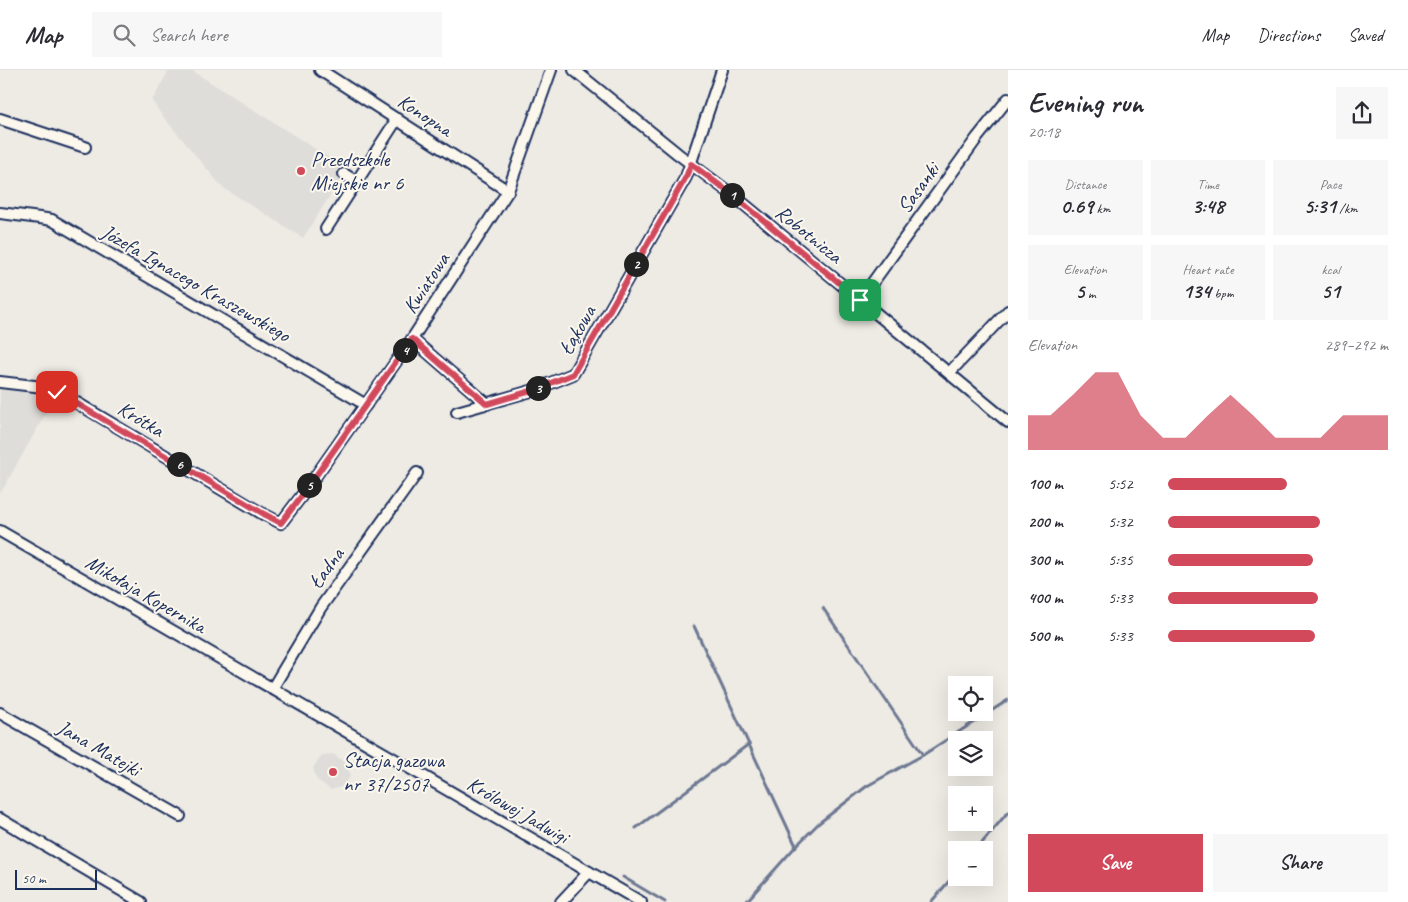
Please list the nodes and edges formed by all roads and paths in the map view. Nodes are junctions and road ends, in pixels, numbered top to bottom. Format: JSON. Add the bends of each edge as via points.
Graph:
{"nodes":[{"id":1,"x":320,"y":70,"type":"edge"},
{"id":2,"x":551,"y":70,"type":"edge"},
{"id":3,"x":574,"y":70,"type":"edge"},
{"id":4,"x":722,"y":70,"type":"edge"},
{"id":5,"x":1008,"y":99,"type":"edge"},
{"id":6,"x":0,"y":119,"type":"edge"},
{"id":7,"x":397,"y":119,"type":"junction"},
{"id":8,"x":86,"y":147,"type":"dead end"},
{"id":9,"x":691,"y":164,"type":"junction"},
{"id":10,"x":344,"y":174,"type":"dead end"},
{"id":11,"x":357,"y":182,"type":"junction"},
{"id":12,"x":508,"y":191,"type":"junction"},
{"id":13,"x":0,"y":213,"type":"edge"},
{"id":14,"x":326,"y":230,"type":"dead end"},
{"id":15,"x":860,"y":300,"type":"junction"},
{"id":16,"x":1008,"y":311,"type":"edge"},
{"id":17,"x":412,"y":339,"type":"junction"},
{"id":18,"x":949,"y":373,"type":"junction"},
{"id":19,"x":0,"y":382,"type":"edge"},
{"id":20,"x":487,"y":404,"type":"junction"},
{"id":21,"x":366,"y":405,"type":"junction"},
{"id":22,"x":457,"y":412,"type":"dead end"},
{"id":23,"x":1008,"y":422,"type":"edge"},
{"id":24,"x":417,"y":473,"type":"dead end"},
{"id":25,"x":281,"y":523,"type":"joint"},
{"id":26,"x":0,"y":531,"type":"edge"},
{"id":27,"x":272,"y":689,"type":"junction"},
{"id":28,"x":0,"y":713,"type":"edge"},
{"id":29,"x":180,"y":816,"type":"dead end"},
{"id":30,"x":0,"y":819,"type":"edge"},
{"id":31,"x":589,"y":872,"type":"junction"},
{"id":32,"x":141,"y":902,"type":"edge"},
{"id":33,"x":561,"y":902,"type":"edge"},
{"id":34,"x":641,"y":902,"type":"edge"}],
"edges":[{"from":1,"to":7,"type":"street","name":"Konopna"},
{"from":2,"to":12,"type":"street","name":"Kwiatowa"},
{"from":3,"to":9,"type":"street","name":"Robotnicza"},
{"from":4,"to":9,"type":"street"},
{"from":5,"to":15,"type":"street","name":"Sasanki"},
{"from":6,"to":8,"type":"street"},
{"from":7,"to":11,"type":"street"},
{"from":7,"to":12,"type":"street","name":"Konopna"},
{"from":9,"to":15,"type":"street","name":"Robotnicza"},
{"from":9,"to":20,"type":"street","name":"Łąkowa","via":[[573,374]]},
{"from":10,"to":11,"type":"street"},
{"from":11,"to":14,"type":"street"},
{"from":12,"to":17,"type":"street","name":"Kwiatowa"},
{"from":13,"to":21,"type":"street","name":"Józefa Ignacego Kraszewskiego","via":[[52,220]]},
{"from":15,"to":18,"type":"street","name":"Robotnicza"},
{"from":16,"to":18,"type":"street"},
{"from":17,"to":20,"type":"street"},
{"from":17,"to":21,"type":"street","name":"Kwiatowa"},
{"from":18,"to":23,"type":"street","name":"Robotnicza"},
{"from":19,"to":25,"type":"street","name":"Krótka","via":[[43,387],[62,394]]},
{"from":20,"to":22,"type":"street"},
{"from":21,"to":25,"type":"street","name":"Kwiatowa"},
{"from":24,"to":27,"type":"street","name":"Ładna","via":[[321,607]]},
{"from":26,"to":27,"type":"street","name":"Mikołaja Kopernika"},
{"from":27,"to":31,"type":"street","name":"Królowej Jadwigi"},
{"from":28,"to":29,"type":"street","name":"Jana Matejki"},
{"from":30,"to":32,"type":"street"},
{"from":31,"to":33,"type":"street"},
{"from":31,"to":34,"type":"street","name":"Królowej Jadwigi"}]}
